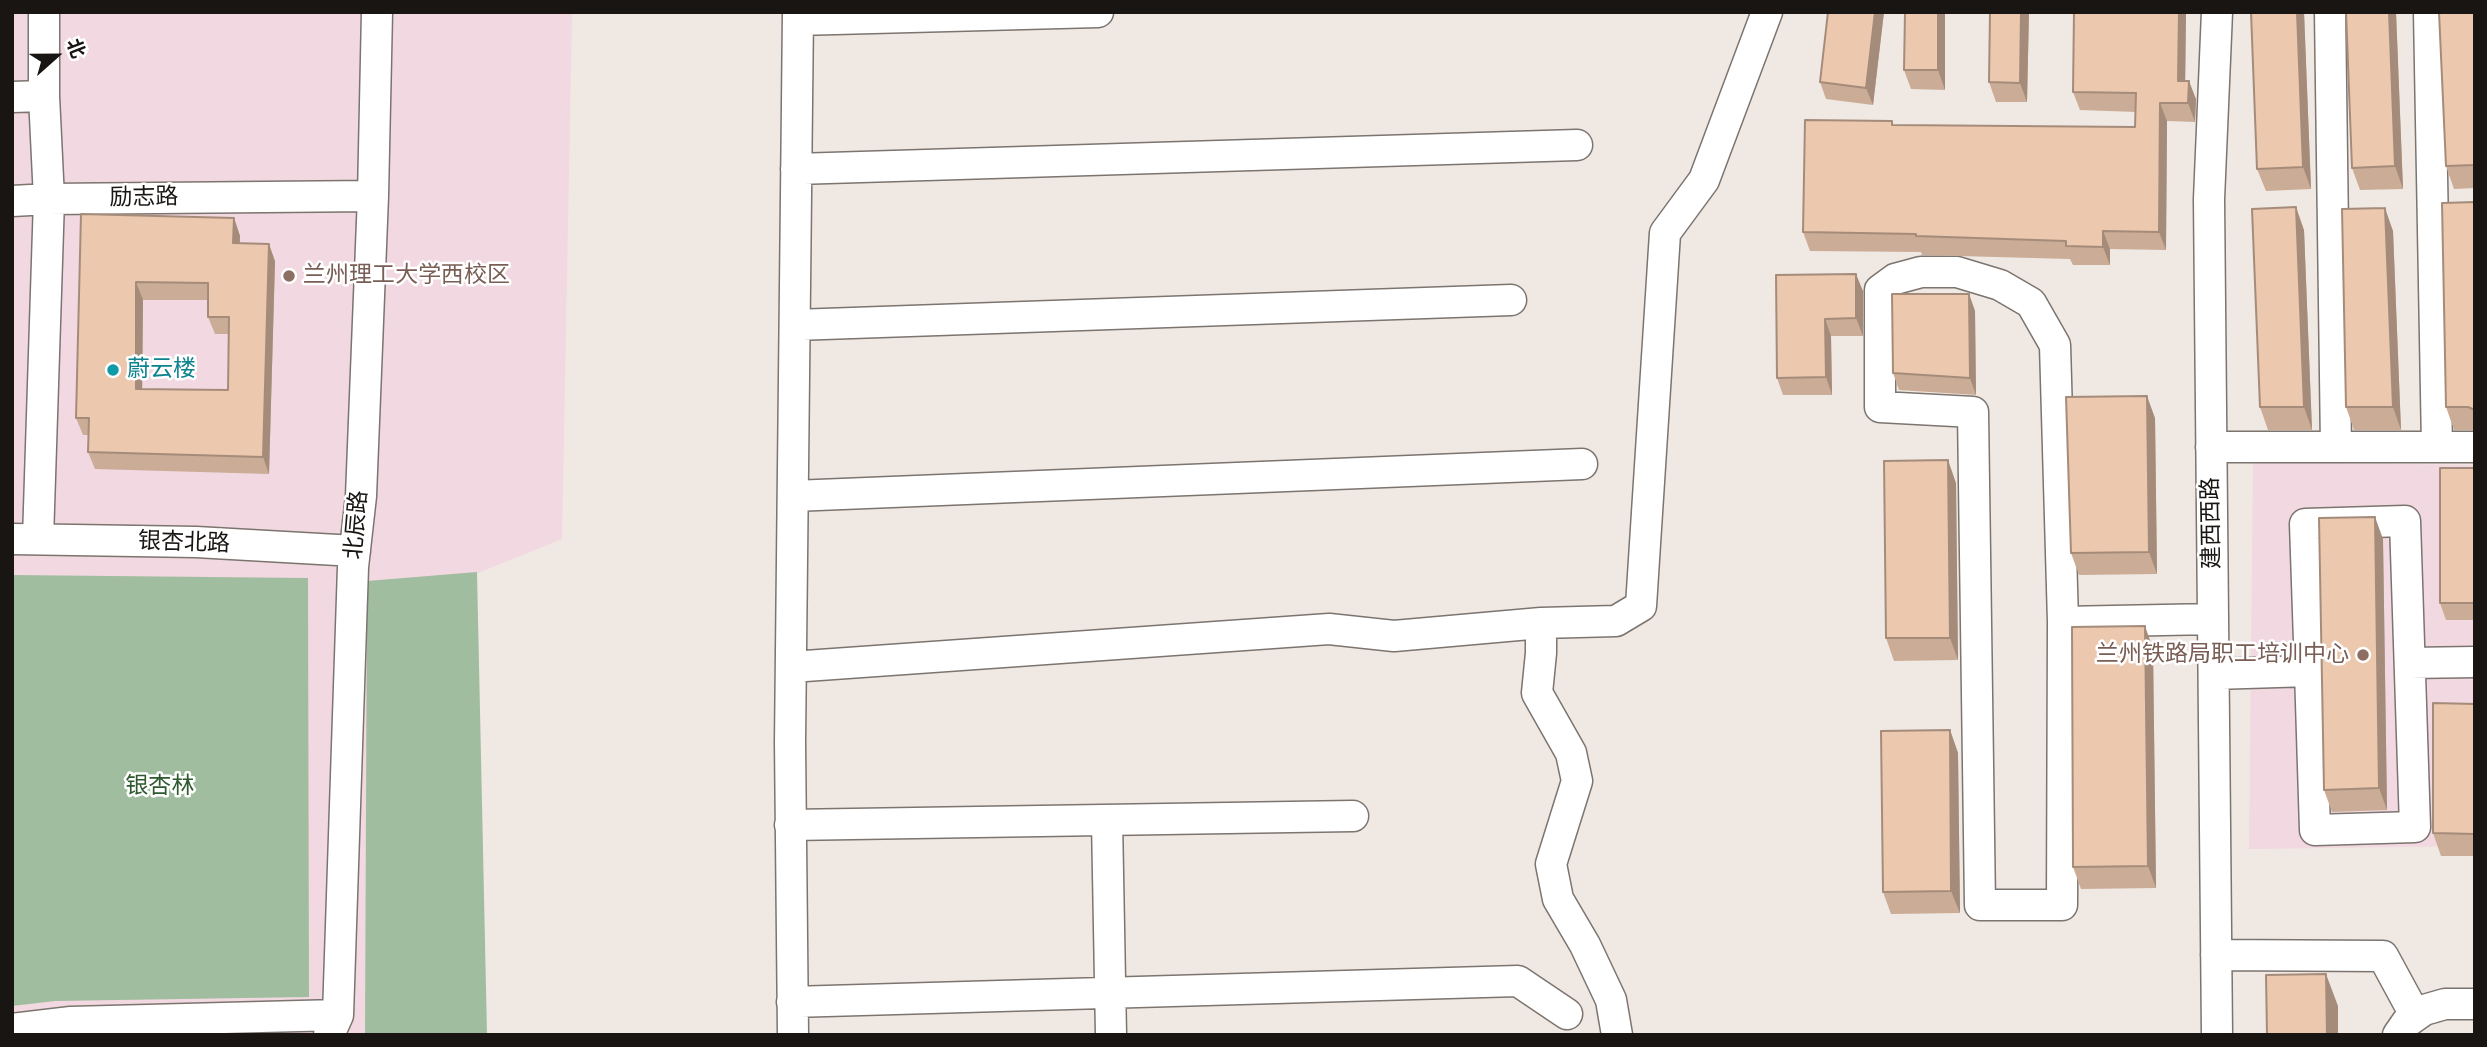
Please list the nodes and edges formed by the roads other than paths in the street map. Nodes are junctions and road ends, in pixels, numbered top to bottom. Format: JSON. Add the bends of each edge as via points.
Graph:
{"nodes":[{"id":1,"x":44,"y":12,"type":"edge"},
{"id":2,"x":377,"y":12,"type":"edge"},
{"id":3,"x":1098,"y":12,"type":"edge"},
{"id":4,"x":1767,"y":12,"type":"edge"},
{"id":5,"x":2217,"y":12,"type":"edge"},
{"id":6,"x":2330,"y":12,"type":"edge"},
{"id":7,"x":2429,"y":12,"type":"edge"},
{"id":8,"x":798,"y":16,"type":"edge"},
{"id":9,"x":44,"y":96,"type":"junction"},
{"id":10,"x":12,"y":97,"type":"edge"},
{"id":11,"x":1577,"y":145,"type":"dead end"},
{"id":12,"x":796,"y":169,"type":"junction"},
{"id":13,"x":373,"y":196,"type":"junction"},
{"id":14,"x":49,"y":199,"type":"junction"},
{"id":15,"x":12,"y":201,"type":"edge"},
{"id":16,"x":1511,"y":300,"type":"dead end"},
{"id":17,"x":794,"y":326,"type":"junction"},
{"id":18,"x":2211,"y":447,"type":"junction"},
{"id":19,"x":2336,"y":447,"type":"junction"},
{"id":20,"x":2437,"y":447,"type":"junction"},
{"id":21,"x":2475,"y":447,"type":"edge"},
{"id":22,"x":1582,"y":464,"type":"dead end"},
{"id":23,"x":793,"y":496,"type":"junction"},
{"id":24,"x":25,"y":539,"type":"edge"},
{"id":25,"x":355,"y":551,"type":"junction"},
{"id":26,"x":2213,"y":619,"type":"junction"},
{"id":27,"x":2063,"y":622,"type":"junction"},
{"id":28,"x":1541,"y":623,"type":"junction"},
{"id":29,"x":2475,"y":662,"type":"edge"},
{"id":30,"x":2410,"y":663,"type":"junction"},
{"id":31,"x":791,"y":667,"type":"junction"},
{"id":32,"x":2310,"y":671,"type":"junction"},
{"id":33,"x":2214,"y":674,"type":"junction"},
{"id":34,"x":1353,"y":817,"type":"dead end"},
{"id":35,"x":1107,"y":820,"type":"junction"},
{"id":36,"x":790,"y":825,"type":"junction"},
{"id":37,"x":2216,"y":955,"type":"junction"},
{"id":38,"x":1110,"y":993,"type":"junction"},
{"id":39,"x":792,"y":1002,"type":"junction"},
{"id":40,"x":2475,"y":1004,"type":"edge"},
{"id":41,"x":1567,"y":1014,"type":"dead end"},
{"id":42,"x":334,"y":1025,"type":"edge"},
{"id":43,"x":2407,"y":1025,"type":"edge"},
{"id":44,"x":12,"y":1029,"type":"edge"},
{"id":45,"x":793,"y":1035,"type":"edge"},
{"id":46,"x":1111,"y":1035,"type":"edge"},
{"id":47,"x":1617,"y":1035,"type":"edge"},
{"id":48,"x":2217,"y":1035,"type":"edge"}],
"edges":[{"from":1,"to":9,"type":"street"},
{"from":2,"to":13,"type":"street","name":"北辰路"},
{"from":3,"to":8,"type":"street"},
{"from":4,"to":28,"type":"street","via":[[1704,180],[1665,233],[1641,606],[1616,621]]},
{"from":5,"to":18,"type":"street","name":"建西西路","via":[[2209,199]]},
{"from":6,"to":19,"type":"street"},
{"from":7,"to":20,"type":"street"},
{"from":8,"to":12,"type":"street"},
{"from":9,"to":10,"type":"street"},
{"from":9,"to":14,"type":"street"},
{"from":11,"to":12,"type":"street"},
{"from":12,"to":17,"type":"street"},
{"from":13,"to":14,"type":"street","name":"励志路"},
{"from":13,"to":25,"type":"street","name":"北辰路"},
{"from":14,"to":15,"type":"street","name":"励志路"},
{"from":14,"to":24,"type":"street"},
{"from":16,"to":17,"type":"street"},
{"from":17,"to":23,"type":"street"},
{"from":18,"to":19,"type":"street"},
{"from":18,"to":26,"type":"street","name":"建西西路"},
{"from":19,"to":20,"type":"street"},
{"from":20,"to":21,"type":"street"},
{"from":22,"to":23,"type":"street"},
{"from":23,"to":31,"type":"street"},
{"from":24,"to":25,"type":"street","name":"银杏北路"},
{"from":25,"to":42,"type":"street","name":"北辰路"},
{"from":26,"to":27,"type":"street"},
{"from":26,"to":33,"type":"street","name":"建西西路"},
{"from":27,"to":27,"type":"street","via":[[2055,345],[2031,303],[2000,285],[1958,272],[1921,272],[1895,279],[1880,290],[1880,407],[1973,412],[1980,905],[2062,905]]},
{"from":28,"to":31,"type":"street","via":[[1394,636],[1329,629]]},
{"from":28,"to":47,"type":"street","via":[[1537,693],[1571,753],[1577,780],[1551,864],[1558,899],[1611,1000]]},
{"from":29,"to":30,"type":"street"},
{"from":30,"to":32,"type":"street","via":[[2405,521],[2305,524]]},
{"from":30,"to":32,"type":"street","via":[[2415,827],[2315,830]]},
{"from":31,"to":36,"type":"street"},
{"from":32,"to":33,"type":"street"},
{"from":33,"to":37,"type":"street","name":"建西西路"},
{"from":34,"to":35,"type":"street"},
{"from":35,"to":36,"type":"street"},
{"from":35,"to":38,"type":"street"},
{"from":36,"to":39,"type":"street"},
{"from":37,"to":43,"type":"street","via":[[2384,956]]},
{"from":37,"to":48,"type":"street","name":"建西西路"},
{"from":38,"to":39,"type":"street"},
{"from":38,"to":41,"type":"street","via":[[1518,981]]},
{"from":38,"to":46,"type":"street"},
{"from":39,"to":45,"type":"street"},
{"from":40,"to":43,"type":"street","via":[[2434,1006]]},
{"from":42,"to":44,"type":"street","via":[[71,1022]]}]}
